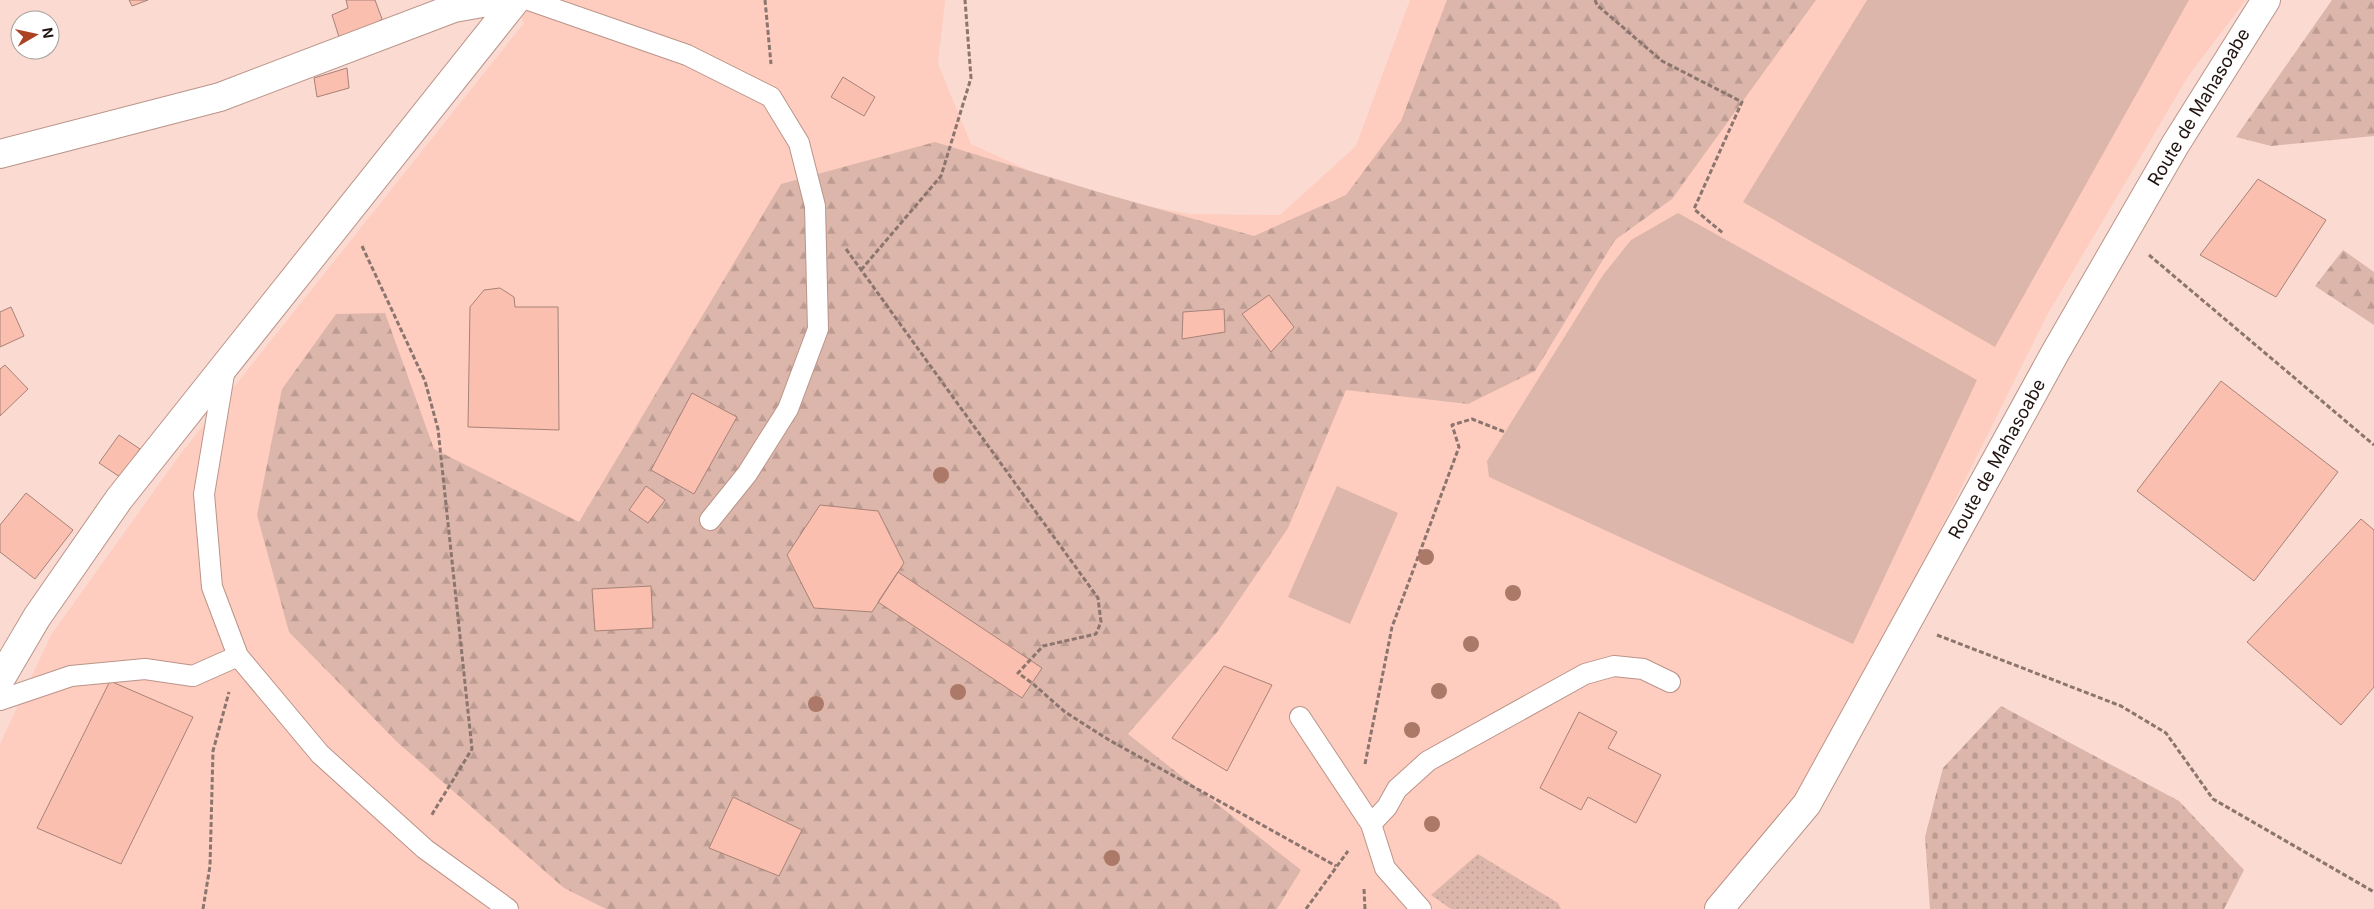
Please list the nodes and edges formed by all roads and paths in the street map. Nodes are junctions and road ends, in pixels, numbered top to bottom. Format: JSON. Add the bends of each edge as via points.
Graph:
{"nodes":[{"id":1,"x":499,"y":0,"type":"edge"},
{"id":2,"x":516,"y":0,"type":"edge"},
{"id":3,"x":529,"y":0,"type":"edge"},
{"id":4,"x":765,"y":0,"type":"edge"},
{"id":5,"x":965,"y":0,"type":"edge"},
{"id":6,"x":1595,"y":0,"type":"edge"},
{"id":7,"x":2266,"y":0,"type":"edge"},
{"id":8,"x":771,"y":97,"type":"junction"},
{"id":9,"x":0,"y":154,"type":"edge"},
{"id":10,"x":346,"y":214,"type":"junction"},
{"id":11,"x":1724,"y":234,"type":"dead end"},
{"id":12,"x":2124,"y":234,"type":"junction"},
{"id":13,"x":843,"y":246,"type":"dead end"},
{"id":14,"x":861,"y":270,"type":"junction"},
{"id":15,"x":225,"y":368,"type":"junction"},
{"id":16,"x":1505,"y":432,"type":"dead end"},
{"id":17,"x":2374,"y":445,"type":"edge"},
{"id":18,"x":710,"y":520,"type":"dead end"},
{"id":19,"x":1906,"y":624,"type":"junction"},
{"id":20,"x":238,"y":656,"type":"junction"},
{"id":21,"x":0,"y":680,"type":"edge"},
{"id":22,"x":1670,"y":682,"type":"dead end"},
{"id":23,"x":0,"y":700,"type":"edge"},
{"id":24,"x":1300,"y":717,"type":"dead end"},
{"id":25,"x":1364,"y":770,"type":"dead end"},
{"id":26,"x":1371,"y":824,"type":"junction"},
{"id":27,"x":416,"y":840,"type":"junction"},
{"id":28,"x":1336,"y":866,"type":"junction"},
{"id":29,"x":2374,"y":892,"type":"edge"},
{"id":30,"x":204,"y":909,"type":"edge"},
{"id":31,"x":508,"y":909,"type":"edge"},
{"id":32,"x":1306,"y":909,"type":"edge"},
{"id":33,"x":1421,"y":909,"type":"edge"},
{"id":34,"x":1719,"y":909,"type":"edge"}],
"edges":[{"from":1,"to":9,"type":"street","via":[[454,8],[220,97]]},
{"from":2,"to":10,"type":"street"},
{"from":3,"to":8,"type":"lane","via":[[687,55]]},
{"from":4,"to":8,"type":"path"},
{"from":5,"to":14,"type":"path","via":[[971,78],[941,176]]},
{"from":6,"to":11,"type":"path","via":[[1662,61],[1742,102],[1694,209]]},
{"from":7,"to":12,"type":"street","name":"Route de Mahasoabe","via":[[2174,145]]},
{"from":8,"to":18,"type":"lane","via":[[799,143],[814,206],[818,329],[788,409],[748,474]]},
{"from":10,"to":15,"type":"street"},
{"from":10,"to":27,"type":"path","via":[[425,381],[438,429],[472,749]]},
{"from":12,"to":17,"type":"path"},
{"from":12,"to":19,"type":"street","name":"Route de Mahasoabe"},
{"from":13,"to":14,"type":"path"},
{"from":14,"to":28,"type":"path","via":[[1098,598],[1101,622],[1096,634],[1043,646],[1018,673],[1065,712],[1109,740]]},
{"from":15,"to":20,"type":"lane","via":[[204,494],[212,587]]},
{"from":15,"to":21,"type":"street","via":[[119,499],[38,617]]},
{"from":16,"to":25,"type":"path","via":[[1472,419],[1452,425],[1459,447],[1392,627]]},
{"from":19,"to":29,"type":"path","via":[[2121,706],[2166,733],[2213,799]]},
{"from":19,"to":34,"type":"street","name":"Route de Mahasoabe","via":[[1807,804]]},
{"from":20,"to":23,"type":"lane","via":[[193,676],[145,669],[71,676]]},
{"from":20,"to":27,"type":"lane","via":[[320,754]]},
{"from":20,"to":30,"type":"path","via":[[213,751],[210,866]]},
{"from":22,"to":26,"type":"lane","via":[[1643,668],[1614,666],[1585,674],[1428,761],[1397,789]]},
{"from":24,"to":26,"type":"lane"},
{"from":26,"to":28,"type":"path"},
{"from":26,"to":33,"type":"lane","via":[[1385,868]]},
{"from":27,"to":31,"type":"lane"},
{"from":28,"to":32,"type":"path"}]}
